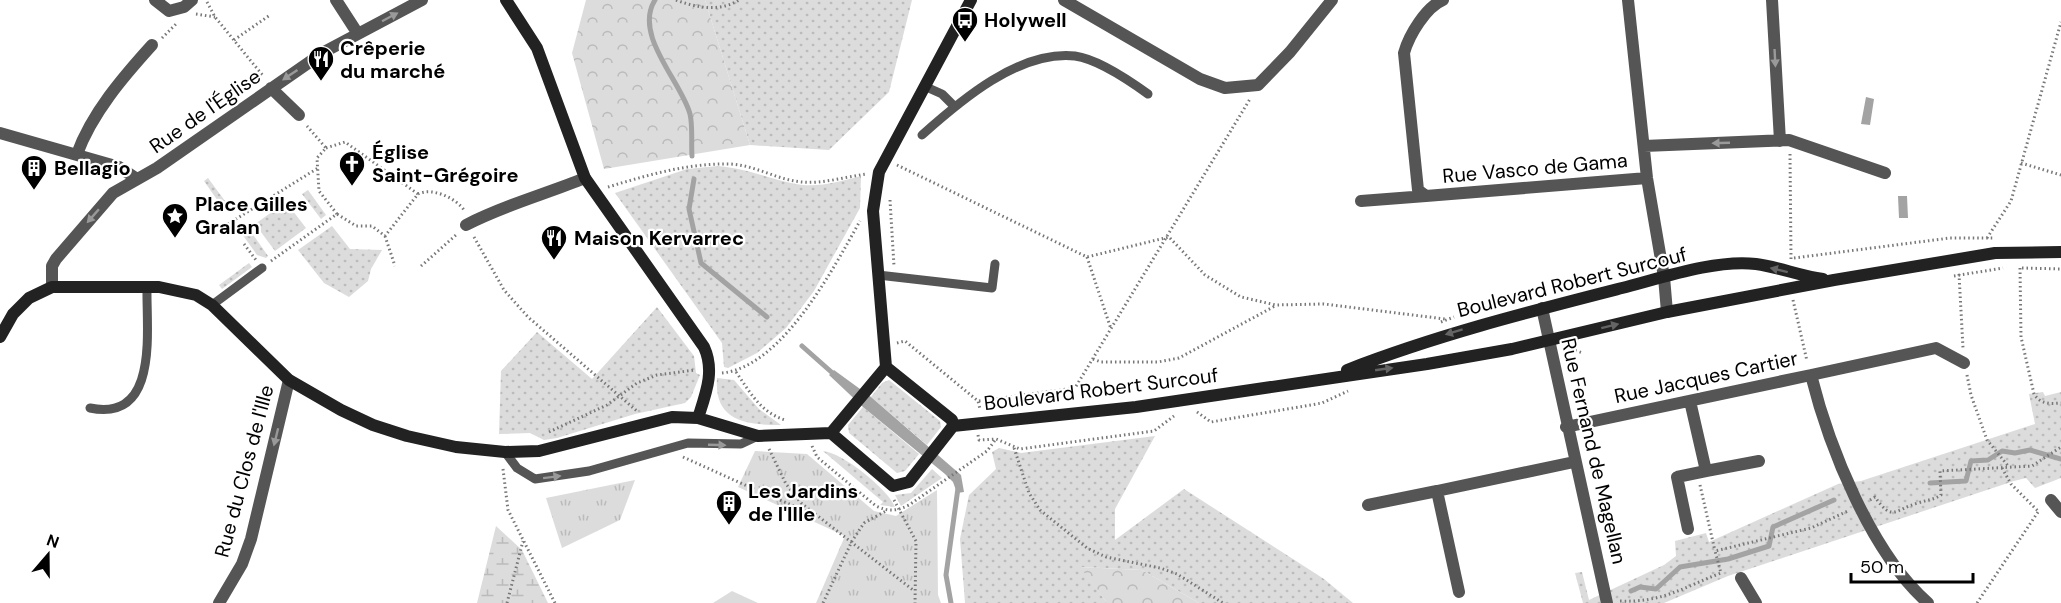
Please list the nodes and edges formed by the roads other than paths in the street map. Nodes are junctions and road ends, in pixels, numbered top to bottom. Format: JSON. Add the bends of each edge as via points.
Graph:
{"nodes":[{"id":1,"x":155,"y":0,"type":"edge"},
{"id":2,"x":192,"y":0,"type":"edge"},
{"id":3,"x":336,"y":0,"type":"edge"},
{"id":4,"x":422,"y":0,"type":"edge"},
{"id":5,"x":506,"y":0,"type":"edge"},
{"id":6,"x":971,"y":0,"type":"edge"},
{"id":7,"x":1064,"y":0,"type":"edge"},
{"id":8,"x":1332,"y":0,"type":"edge"},
{"id":9,"x":1443,"y":0,"type":"edge"},
{"id":10,"x":1628,"y":0,"type":"edge"},
{"id":11,"x":1772,"y":0,"type":"edge"},
{"id":12,"x":358,"y":34,"type":"junction"},
{"id":13,"x":152,"y":45,"type":"dead end"},
{"id":14,"x":924,"y":86,"type":"junction"},
{"id":15,"x":271,"y":88,"type":"junction"},
{"id":16,"x":1148,"y":94,"type":"dead end"},
{"id":17,"x":954,"y":106,"type":"junction"},
{"id":18,"x":299,"y":115,"type":"road end"},
{"id":19,"x":0,"y":133,"type":"edge"},
{"id":20,"x":922,"y":135,"type":"dead end"},
{"id":21,"x":1780,"y":141,"type":"junction"},
{"id":22,"x":1644,"y":146,"type":"junction"},
{"id":23,"x":77,"y":154,"type":"junction"},
{"id":24,"x":1885,"y":173,"type":"dead end"},
{"id":25,"x":585,"y":178,"type":"junction"},
{"id":26,"x":1647,"y":178,"type":"junction"},
{"id":27,"x":137,"y":179,"type":"junction"},
{"id":28,"x":1426,"y":196,"type":"junction"},
{"id":29,"x":1361,"y":201,"type":"dead end"},
{"id":30,"x":466,"y":225,"type":"road end"},
{"id":31,"x":2061,"y":252,"type":"edge"},
{"id":32,"x":995,"y":264,"type":"dead end"},
{"id":33,"x":262,"y":268,"type":"road end"},
{"id":34,"x":878,"y":275,"type":"junction"},
{"id":35,"x":1664,"y":277,"type":"junction"},
{"id":36,"x":1834,"y":280,"type":"junction"},
{"id":37,"x":52,"y":287,"type":"junction"},
{"id":38,"x":147,"y":287,"type":"junction"},
{"id":39,"x":212,"y":304,"type":"junction"},
{"id":40,"x":1542,"y":308,"type":"junction"},
{"id":41,"x":1667,"y":312,"type":"junction"},
{"id":42,"x":0,"y":337,"type":"edge"},
{"id":43,"x":1548,"y":341,"type":"junction"},
{"id":44,"x":1964,"y":363,"type":"dead end"},
{"id":45,"x":886,"y":367,"type":"junction"},
{"id":46,"x":1811,"y":375,"type":"junction"},
{"id":47,"x":1326,"y":378,"type":"junction"},
{"id":48,"x":289,"y":380,"type":"junction"},
{"id":49,"x":1690,"y":401,"type":"junction"},
{"id":50,"x":90,"y":408,"type":"dead end"},
{"id":51,"x":698,"y":418,"type":"junction"},
{"id":52,"x":953,"y":426,"type":"junction"},
{"id":53,"x":1566,"y":427,"type":"junction"},
{"id":54,"x":831,"y":433,"type":"junction"},
{"id":55,"x":758,"y":436,"type":"junction"},
{"id":56,"x":505,"y":452,"type":"junction"},
{"id":57,"x":1760,"y":461,"type":"dead end"},
{"id":58,"x":1574,"y":462,"type":"junction"},
{"id":59,"x":1702,"y":472,"type":"junction"},
{"id":60,"x":1437,"y":491,"type":"junction"},
{"id":61,"x":2051,"y":500,"type":"road end"},
{"id":62,"x":1368,"y":505,"type":"dead end"},
{"id":63,"x":2061,"y":512,"type":"edge"},
{"id":64,"x":1688,"y":529,"type":"dead end"},
{"id":65,"x":1741,"y":578,"type":"dead end"},
{"id":66,"x":1459,"y":592,"type":"dead end"},
{"id":67,"x":219,"y":603,"type":"edge"},
{"id":68,"x":1607,"y":603,"type":"edge"},
{"id":69,"x":1756,"y":603,"type":"edge"},
{"id":70,"x":1928,"y":603,"type":"edge"}],
"edges":[{"from":1,"to":2,"type":"street","via":[[170,11]]},
{"from":3,"to":12,"type":"street"},
{"from":12,"to":4,"type":"street","name":"Rue de l'Église","one_way":true},
{"from":5,"to":25,"type":"street","via":[[537,48]]},
{"from":6,"to":14,"type":"street"},
{"from":7,"to":8,"type":"street","via":[[1200,79],[1225,88],[1258,85]]},
{"from":9,"to":28,"type":"street","name":"Rue Vasco de Gama","via":[[1434,4],[1404,53],[1418,190]]},
{"from":10,"to":22,"type":"street"},
{"from":11,"to":21,"type":"street","one_way":true},
{"from":12,"to":15,"type":"street","name":"Rue de l'Église","one_way":true},
{"from":13,"to":23,"type":"street","via":[[122,78]]},
{"from":14,"to":17,"type":"lane","via":[[942,94]]},
{"from":14,"to":34,"type":"street","via":[[879,172],[873,211]]},
{"from":15,"to":18,"type":"street"},
{"from":15,"to":27,"type":"street","name":"Rue de l'Église"},
{"from":16,"to":17,"type":"lane","via":[[1131,81],[1075,56],[1045,59],[1012,69]]},
{"from":17,"to":20,"type":"lane"},
{"from":19,"to":23,"type":"street"},
{"from":21,"to":22,"type":"street","one_way":true},
{"from":21,"to":24,"type":"street","via":[[1789,140]]},
{"from":22,"to":26,"type":"street"},
{"from":23,"to":27,"type":"street","via":[[119,167]]},
{"from":25,"to":30,"type":"street","via":[[494,210]]},
{"from":25,"to":51,"type":"street","via":[[704,347],[710,373]]},
{"from":26,"to":28,"type":"street","name":"Rue Vasco de Gama"},
{"from":26,"to":35,"type":"street"},
{"from":27,"to":37,"type":"street","name":"Rue de l'Église","one_way":true,"via":[[113,193],[56,259]]},
{"from":28,"to":29,"type":"street","name":"Rue Vasco de Gama"},
{"from":31,"to":36,"type":"street","name":"Boulevard Robert Surcouf","via":[[1995,253]]},
{"from":32,"to":34,"type":"lane","via":[[992,288]]},
{"from":33,"to":39,"type":"lane"},
{"from":34,"to":45,"type":"street"},
{"from":36,"to":35,"type":"street","name":"Boulevard Robert Surcouf","one_way":true,"via":[[1756,264],[1723,265]]},
{"from":35,"to":40,"type":"street","name":"Boulevard Robert Surcouf"},
{"from":35,"to":41,"type":"street"},
{"from":36,"to":41,"type":"street","name":"Boulevard Robert Surcouf"},
{"from":37,"to":38,"type":"street"},
{"from":37,"to":42,"type":"street","via":[[29,298],[12,314]]},
{"from":38,"to":39,"type":"street","via":[[181,290]]},
{"from":38,"to":50,"type":"lane","via":[[147,344],[141,388],[114,408]]},
{"from":39,"to":48,"type":"street"},
{"from":40,"to":43,"type":"street","name":"Rue Fernand de Magellan"},
{"from":40,"to":47,"type":"street","name":"Boulevard Robert Surcouf","one_way":true,"via":[[1410,346]]},
{"from":43,"to":41,"type":"street","name":"Boulevard Robert Surcouf","one_way":true},
{"from":47,"to":43,"type":"street","name":"Boulevard Robert Surcouf","one_way":true},
{"from":43,"to":53,"type":"street","name":"Rue Fernand de Magellan"},
{"from":44,"to":46,"type":"street","via":[[1936,348]]},
{"from":45,"to":52,"type":"street","via":[[952,420]]},
{"from":45,"to":54,"type":"street"},
{"from":46,"to":49,"type":"street","name":"Rue Jacques Cartier"},
{"from":46,"to":70,"type":"street","name":"Rue Jacques Cartier","via":[[1829,438],[1872,527],[1902,576]]},
{"from":47,"to":52,"type":"street","name":"Boulevard Robert Surcouf","via":[[1136,406]]},
{"from":48,"to":56,"type":"street","via":[[373,425],[456,447]]},
{"from":48,"to":67,"type":"street","name":"Rue du Clos de l'Ille","one_way":true,"via":[[251,538],[242,564]]},
{"from":49,"to":53,"type":"street","name":"Rue Jacques Cartier"},
{"from":49,"to":59,"type":"street"},
{"from":51,"to":55,"type":"street"},
{"from":51,"to":56,"type":"street","via":[[656,420],[567,446]]},
{"from":52,"to":54,"type":"street","via":[[909,482],[893,486]]},
{"from":53,"to":58,"type":"street","name":"Rue Fernand de Magellan"},
{"from":54,"to":55,"type":"street"},
{"from":56,"to":55,"type":"lane","one_way":true,"via":[[517,468],[535,479],[589,471],[688,443],[741,444]]},
{"from":57,"to":59,"type":"street"},
{"from":58,"to":60,"type":"street"},
{"from":58,"to":68,"type":"street","name":"Rue Fernand de Magellan","via":[[1583,483]]},
{"from":59,"to":64,"type":"street","via":[[1677,477]]},
{"from":60,"to":62,"type":"street"},
{"from":60,"to":66,"type":"street"},
{"from":61,"to":63,"type":"street"},
{"from":65,"to":69,"type":"street"}]}
